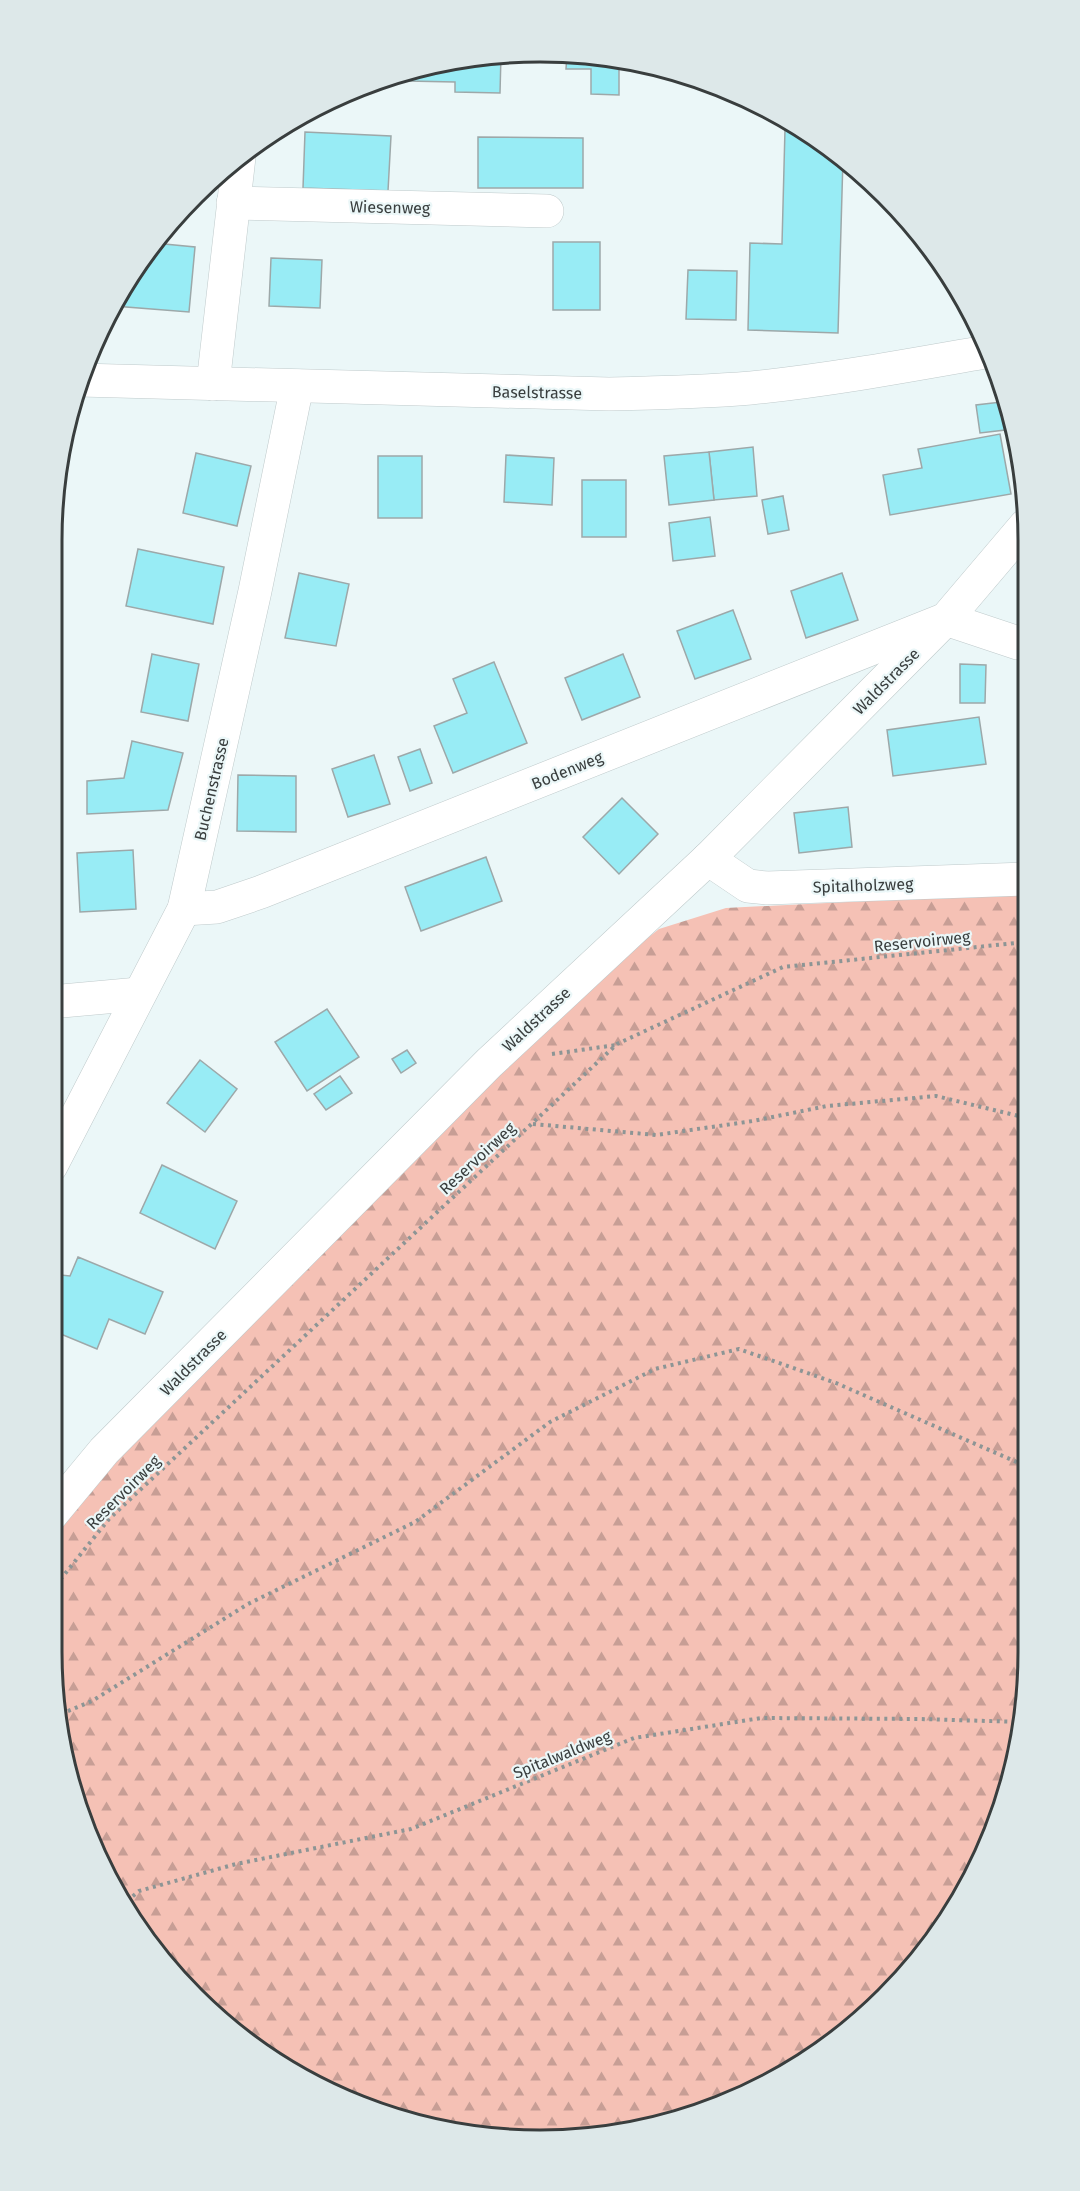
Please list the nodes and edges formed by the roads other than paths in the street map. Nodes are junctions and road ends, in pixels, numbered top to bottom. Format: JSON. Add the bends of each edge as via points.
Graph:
{"nodes":[{"id":1,"x":237,"y":170,"type":"edge"},
{"id":2,"x":233,"y":203,"type":"junction"},
{"id":3,"x":548,"y":211,"type":"dead end"},
{"id":4,"x":980,"y":353,"type":"edge"},
{"id":5,"x":89,"y":380,"type":"edge"},
{"id":6,"x":213,"y":384,"type":"junction"},
{"id":7,"x":297,"y":386,"type":"junction"},
{"id":8,"x":1018,"y":534,"type":"edge"},
{"id":9,"x":946,"y":619,"type":"junction"},
{"id":10,"x":1018,"y":643,"type":"edge"},
{"id":11,"x":708,"y":859,"type":"junction"},
{"id":12,"x":1018,"y":879,"type":"edge"},
{"id":13,"x":184,"y":909,"type":"junction"},
{"id":14,"x":139,"y":994,"type":"junction"},
{"id":15,"x":62,"y":1001,"type":"edge"},
{"id":16,"x":62,"y":1144,"type":"edge"},
{"id":17,"x":62,"y":1502,"type":"edge"}],
"edges":[{"from":1,"to":2,"type":"street"},
{"from":2,"to":3,"type":"street","name":"Wiesenweg"},
{"from":2,"to":6,"type":"street"},
{"from":4,"to":7,"type":"street","name":"Baselstrasse","via":[[847,376],[672,393]]},
{"from":5,"to":6,"type":"street","name":"Baselstrasse"},
{"from":6,"to":7,"type":"street","name":"Baselstrasse"},
{"from":7,"to":13,"type":"street","name":"Buchenstrasse"},
{"from":8,"to":9,"type":"street","name":"Waldstrasse"},
{"from":9,"to":10,"type":"street"},
{"from":9,"to":11,"type":"street","name":"Waldstrasse"},
{"from":9,"to":13,"type":"street","name":"Bodenweg","via":[[261,892],[217,907]]},
{"from":11,"to":12,"type":"street","name":"Spitalholzweg","via":[[748,886],[766,888]]},
{"from":11,"to":17,"type":"street","name":"Waldstrasse","via":[[489,1063],[104,1451]]},
{"from":13,"to":14,"type":"street","name":"Buchenstrasse"},
{"from":14,"to":15,"type":"street"},
{"from":14,"to":16,"type":"street","name":"Buchenstrasse"}]}
